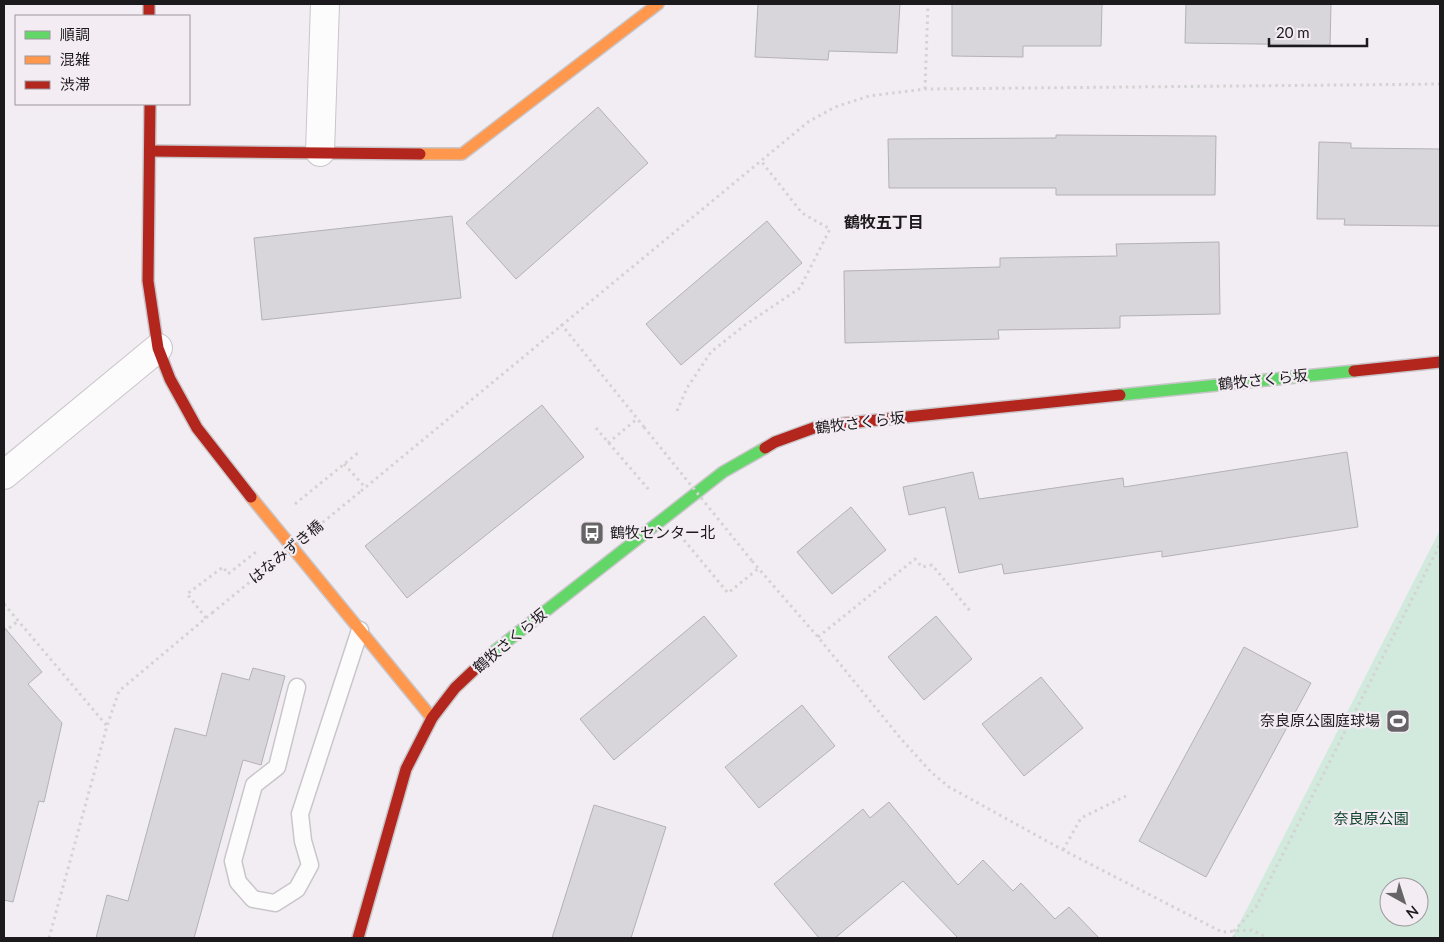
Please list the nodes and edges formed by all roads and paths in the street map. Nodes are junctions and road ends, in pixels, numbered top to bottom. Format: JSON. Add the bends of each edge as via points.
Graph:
{"nodes":[{"id":1,"x":324,"y":4,"type":"edge"},
{"id":2,"x":658,"y":4,"type":"edge"},
{"id":3,"x":928,"y":4,"type":"edge"},
{"id":4,"x":1440,"y":84,"type":"edge"},
{"id":5,"x":925,"y":89,"type":"junction"},
{"id":6,"x":150,"y":105,"type":"edge"},
{"id":7,"x":150,"y":150,"type":"junction"},
{"id":8,"x":320,"y":152,"type":"junction"},
{"id":9,"x":761,"y":161,"type":"junction"},
{"id":10,"x":561,"y":324,"type":"junction"},
{"id":11,"x":158,"y":348,"type":"junction"},
{"id":12,"x":1440,"y":362,"type":"edge"},
{"id":13,"x":677,"y":411,"type":"dead end"},
{"id":14,"x":637,"y":418,"type":"junction"},
{"id":15,"x":596,"y":428,"type":"dead end"},
{"id":16,"x":608,"y":443,"type":"junction"},
{"id":17,"x":359,"y":452,"type":"dead end"},
{"id":18,"x":344,"y":464,"type":"junction"},
{"id":19,"x":4,"y":475,"type":"edge"},
{"id":20,"x":365,"y":487,"type":"junction"},
{"id":21,"x":655,"y":497,"type":"dead end"},
{"id":22,"x":292,"y":506,"type":"dead end"},
{"id":23,"x":678,"y":533,"type":"dead end"},
{"id":24,"x":1440,"y":544,"type":"edge"},
{"id":25,"x":256,"y":552,"type":"dead end"},
{"id":26,"x":759,"y":568,"type":"junction"},
{"id":27,"x":4,"y":604,"type":"edge"},
{"id":28,"x":971,"y":612,"type":"dead end"},
{"id":29,"x":206,"y":618,"type":"junction"},
{"id":30,"x":18,"y":621,"type":"junction"},
{"id":31,"x":360,"y":630,"type":"junction"},
{"id":32,"x":4,"y":632,"type":"edge"},
{"id":33,"x":818,"y":637,"type":"junction"},
{"id":34,"x":297,"y":687,"type":"dead end"},
{"id":35,"x":432,"y":718,"type":"junction"},
{"id":36,"x":107,"y":726,"type":"junction"},
{"id":37,"x":1126,"y":796,"type":"dead end"},
{"id":38,"x":1063,"y":850,"type":"junction"},
{"id":39,"x":1234,"y":931,"type":"junction"},
{"id":40,"x":49,"y":938,"type":"edge"},
{"id":41,"x":358,"y":938,"type":"edge"},
{"id":42,"x":1234,"y":938,"type":"edge"},
{"id":43,"x":1268,"y":938,"type":"edge"}],
"edges":[{"from":1,"to":8,"type":"street"},
{"from":2,"to":8,"type":"street","via":[[462,154]]},
{"from":3,"to":5,"type":"path"},
{"from":4,"to":5,"type":"path","name":"はなみずき橋"},
{"from":5,"to":9,"type":"path","name":"はなみずき橋","via":[[869,96],[835,107],[808,122]]},
{"from":6,"to":7,"type":"street"},
{"from":7,"to":8,"type":"street"},
{"from":7,"to":11,"type":"street","via":[[148,280]]},
{"from":9,"to":10,"type":"path","name":"はなみずき橋"},
{"from":9,"to":13,"type":"path","via":[[802,213],[830,229],[800,288],[711,352],[686,388]]},
{"from":10,"to":14,"type":"path"},
{"from":10,"to":20,"type":"path","name":"はなみずき橋"},
{"from":11,"to":19,"type":"street"},
{"from":11,"to":31,"type":"street","via":[[170,379],[197,428]]},
{"from":12,"to":35,"type":"street","name":"鶴牧さくら坂","via":[[810,429],[775,442],[723,472],[496,649],[455,688]]},
{"from":14,"to":16,"type":"path"},
{"from":14,"to":26,"type":"path","bridge":true},
{"from":15,"to":16,"type":"path"},
{"from":16,"to":21,"type":"path"},
{"from":17,"to":18,"type":"path"},
{"from":18,"to":20,"type":"path"},
{"from":18,"to":22,"type":"path"},
{"from":20,"to":29,"type":"path","name":"はなみずき橋","bridge":true},
{"from":23,"to":26,"type":"path","via":[[728,593]]},
{"from":24,"to":39,"type":"path","via":[[1256,907]]},
{"from":25,"to":29,"type":"path","via":[[228,574],[223,567],[187,594]]},
{"from":26,"to":33,"type":"path"},
{"from":27,"to":30,"type":"path"},
{"from":28,"to":33,"type":"path","via":[[932,565],[922,568],[915,559]]},
{"from":29,"to":36,"type":"path","name":"はなみずき橋","via":[[119,691]]},
{"from":30,"to":32,"type":"path"},
{"from":30,"to":36,"type":"path"},
{"from":31,"to":34,"type":"lane","via":[[300,814],[310,865],[297,889],[275,903],[253,899],[238,882],[233,862],[254,785],[278,767]]},
{"from":31,"to":35,"type":"street"},
{"from":33,"to":38,"type":"path","via":[[932,773],[949,787]]},
{"from":35,"to":41,"type":"street","name":"鶴牧さくら坂","via":[[406,769]]},
{"from":36,"to":40,"type":"path","name":"はなみずき橋"},
{"from":37,"to":38,"type":"path","via":[[1081,818]]},
{"from":38,"to":39,"type":"path","via":[[1222,932]]},
{"from":39,"to":42,"type":"path"},
{"from":39,"to":43,"type":"path","via":[[1252,930]]}]}
